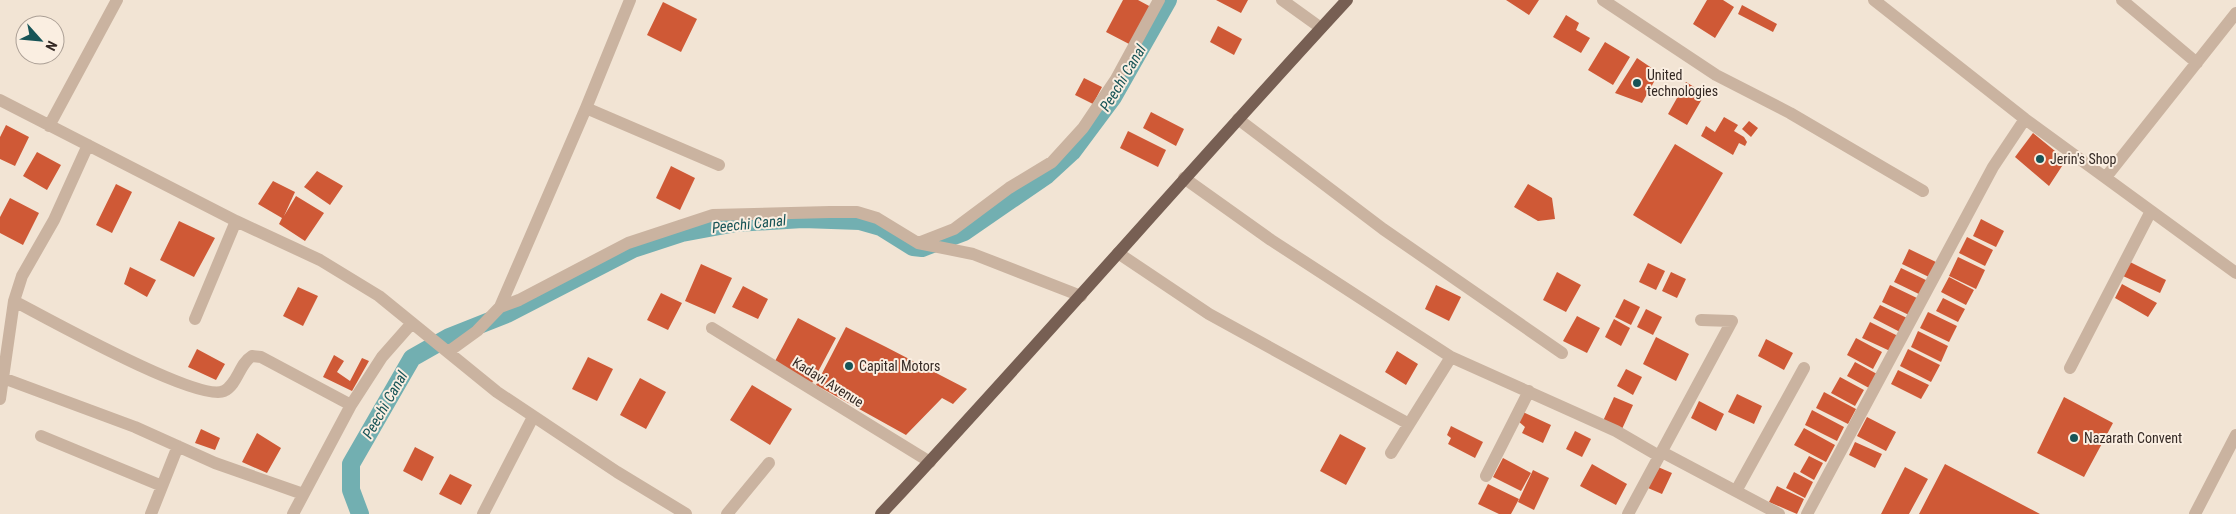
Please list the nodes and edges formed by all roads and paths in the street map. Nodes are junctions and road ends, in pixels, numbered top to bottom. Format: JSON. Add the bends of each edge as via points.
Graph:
{"nodes":[{"id":1,"x":117,"y":0,"type":"edge"},
{"id":2,"x":630,"y":0,"type":"edge"},
{"id":3,"x":1159,"y":0,"type":"edge"},
{"id":4,"x":1282,"y":0,"type":"edge"},
{"id":5,"x":1347,"y":0,"type":"edge"},
{"id":6,"x":1603,"y":0,"type":"edge"},
{"id":7,"x":1874,"y":0,"type":"edge"},
{"id":8,"x":2122,"y":0,"type":"edge"},
{"id":9,"x":2236,"y":13,"type":"edge"},
{"id":10,"x":1321,"y":28,"type":"junction"},
{"id":11,"x":2197,"y":63,"type":"junction"},
{"id":12,"x":0,"y":100,"type":"edge"},
{"id":13,"x":586,"y":108,"type":"junction"},
{"id":14,"x":1238,"y":119,"type":"junction"},
{"id":15,"x":2025,"y":119,"type":"junction"},
{"id":16,"x":50,"y":126,"type":"junction"},
{"id":17,"x":88,"y":145,"type":"junction"},
{"id":18,"x":719,"y":165,"type":"dead end"},
{"id":19,"x":2106,"y":177,"type":"junction"},
{"id":20,"x":1184,"y":178,"type":"junction"},
{"id":21,"x":1923,"y":191,"type":"dead end"},
{"id":22,"x":2151,"y":210,"type":"junction"},
{"id":23,"x":236,"y":221,"type":"junction"},
{"id":24,"x":918,"y":243,"type":"junction"},
{"id":25,"x":1118,"y":253,"type":"junction"},
{"id":26,"x":2236,"y":273,"type":"edge"},
{"id":27,"x":1080,"y":296,"type":"junction"},
{"id":28,"x":14,"y":301,"type":"junction"},
{"id":29,"x":496,"y":311,"type":"junction"},
{"id":30,"x":195,"y":319,"type":"dead end"},
{"id":31,"x":1701,"y":320,"type":"dead end"},
{"id":32,"x":412,"y":323,"type":"junction"},
{"id":33,"x":712,"y":328,"type":"dead end"},
{"id":34,"x":4,"y":341,"type":"edge"},
{"id":35,"x":447,"y":351,"type":"junction"},
{"id":36,"x":1562,"y":353,"type":"dead end"},
{"id":37,"x":1451,"y":357,"type":"junction"},
{"id":38,"x":1804,"y":368,"type":"dead end"},
{"id":39,"x":2070,"y":368,"type":"dead end"},
{"id":40,"x":3,"y":378,"type":"junction"},
{"id":41,"x":1529,"y":392,"type":"junction"},
{"id":42,"x":0,"y":399,"type":"edge"},
{"id":43,"x":351,"y":405,"type":"junction"},
{"id":44,"x":533,"y":417,"type":"junction"},
{"id":45,"x":1409,"y":424,"type":"junction"},
{"id":46,"x":2236,"y":435,"type":"edge"},
{"id":47,"x":41,"y":436,"type":"dead end"},
{"id":48,"x":178,"y":446,"type":"junction"},
{"id":49,"x":1391,"y":453,"type":"dead end"},
{"id":50,"x":1661,"y":454,"type":"junction"},
{"id":51,"x":769,"y":462,"type":"dead end"},
{"id":52,"x":930,"y":462,"type":"junction"},
{"id":53,"x":1486,"y":476,"type":"dead end"},
{"id":54,"x":162,"y":486,"type":"junction"},
{"id":55,"x":1736,"y":491,"type":"junction"},
{"id":56,"x":304,"y":494,"type":"junction"},
{"id":57,"x":151,"y":514,"type":"edge"},
{"id":58,"x":293,"y":514,"type":"edge"},
{"id":59,"x":483,"y":514,"type":"edge"},
{"id":60,"x":686,"y":514,"type":"edge"},
{"id":61,"x":727,"y":514,"type":"edge"},
{"id":62,"x":881,"y":514,"type":"edge"},
{"id":63,"x":1628,"y":514,"type":"edge"},
{"id":64,"x":1779,"y":514,"type":"edge"},
{"id":65,"x":1807,"y":514,"type":"edge"},
{"id":66,"x":2195,"y":514,"type":"edge"}],
"edges":[{"from":1,"to":16,"type":"street"},
{"from":2,"to":13,"type":"street"},
{"from":3,"to":24,"type":"street","via":[[1116,79],[1083,128],[1052,162],[1009,188],[954,229]]},
{"from":4,"to":10,"type":"street"},
{"from":5,"to":10,"type":"main road"},
{"from":6,"to":21,"type":"street","via":[[1716,75],[1790,113]]},
{"from":7,"to":15,"type":"street"},
{"from":8,"to":11,"type":"street"},
{"from":9,"to":11,"type":"street"},
{"from":10,"to":14,"type":"main road"},
{"from":11,"to":19,"type":"street"},
{"from":12,"to":16,"type":"street"},
{"from":13,"to":18,"type":"street"},
{"from":13,"to":29,"type":"street"},
{"from":14,"to":20,"type":"main road"},
{"from":14,"to":36,"type":"street","via":[[1383,229]]},
{"from":15,"to":19,"type":"street"},
{"from":15,"to":65,"type":"street","via":[[1993,167]]},
{"from":16,"to":17,"type":"street"},
{"from":17,"to":23,"type":"street"},
{"from":17,"to":28,"type":"street","via":[[54,220],[22,276]]},
{"from":19,"to":22,"type":"street"},
{"from":20,"to":25,"type":"main road"},
{"from":20,"to":37,"type":"street","via":[[1271,240]]},
{"from":22,"to":26,"type":"street"},
{"from":22,"to":39,"type":"street"},
{"from":23,"to":30,"type":"street"},
{"from":23,"to":32,"type":"street","via":[[320,260],[378,296]]},
{"from":24,"to":27,"type":"street","via":[[972,254]]},
{"from":24,"to":29,"type":"street","via":[[877,218],[858,212],[713,216],[628,242]]},
{"from":25,"to":27,"type":"main road"},
{"from":25,"to":45,"type":"street","via":[[1209,314]]},
{"from":27,"to":52,"type":"main road"},
{"from":28,"to":34,"type":"street"},
{"from":28,"to":43,"type":"street","via":[[149,370],[189,386],[223,391],[231,386],[245,360],[252,356],[261,357]]},
{"from":29,"to":35,"type":"street","via":[[477,331]]},
{"from":31,"to":50,"type":"street","via":[[1732,321]]},
{"from":32,"to":35,"type":"street"},
{"from":32,"to":43,"type":"street","via":[[382,357]]},
{"from":33,"to":52,"type":"street","name":"Kadavi Avenue"},
{"from":34,"to":40,"type":"street"},
{"from":35,"to":44,"type":"street","via":[[496,392]]},
{"from":37,"to":41,"type":"street"},
{"from":37,"to":45,"type":"street"},
{"from":38,"to":55,"type":"street"},
{"from":40,"to":42,"type":"street"},
{"from":40,"to":48,"type":"street"},
{"from":41,"to":50,"type":"street"},
{"from":41,"to":53,"type":"street"},
{"from":43,"to":56,"type":"street"},
{"from":44,"to":59,"type":"street"},
{"from":44,"to":60,"type":"street"},
{"from":45,"to":49,"type":"street"},
{"from":46,"to":66,"type":"street"},
{"from":47,"to":54,"type":"street"},
{"from":48,"to":54,"type":"street"},
{"from":48,"to":56,"type":"street","via":[[215,464]]},
{"from":50,"to":55,"type":"street"},
{"from":50,"to":63,"type":"street"},
{"from":51,"to":61,"type":"street"},
{"from":52,"to":62,"type":"main road"},
{"from":54,"to":57,"type":"street"},
{"from":55,"to":64,"type":"street"},
{"from":56,"to":58,"type":"street"}]}
